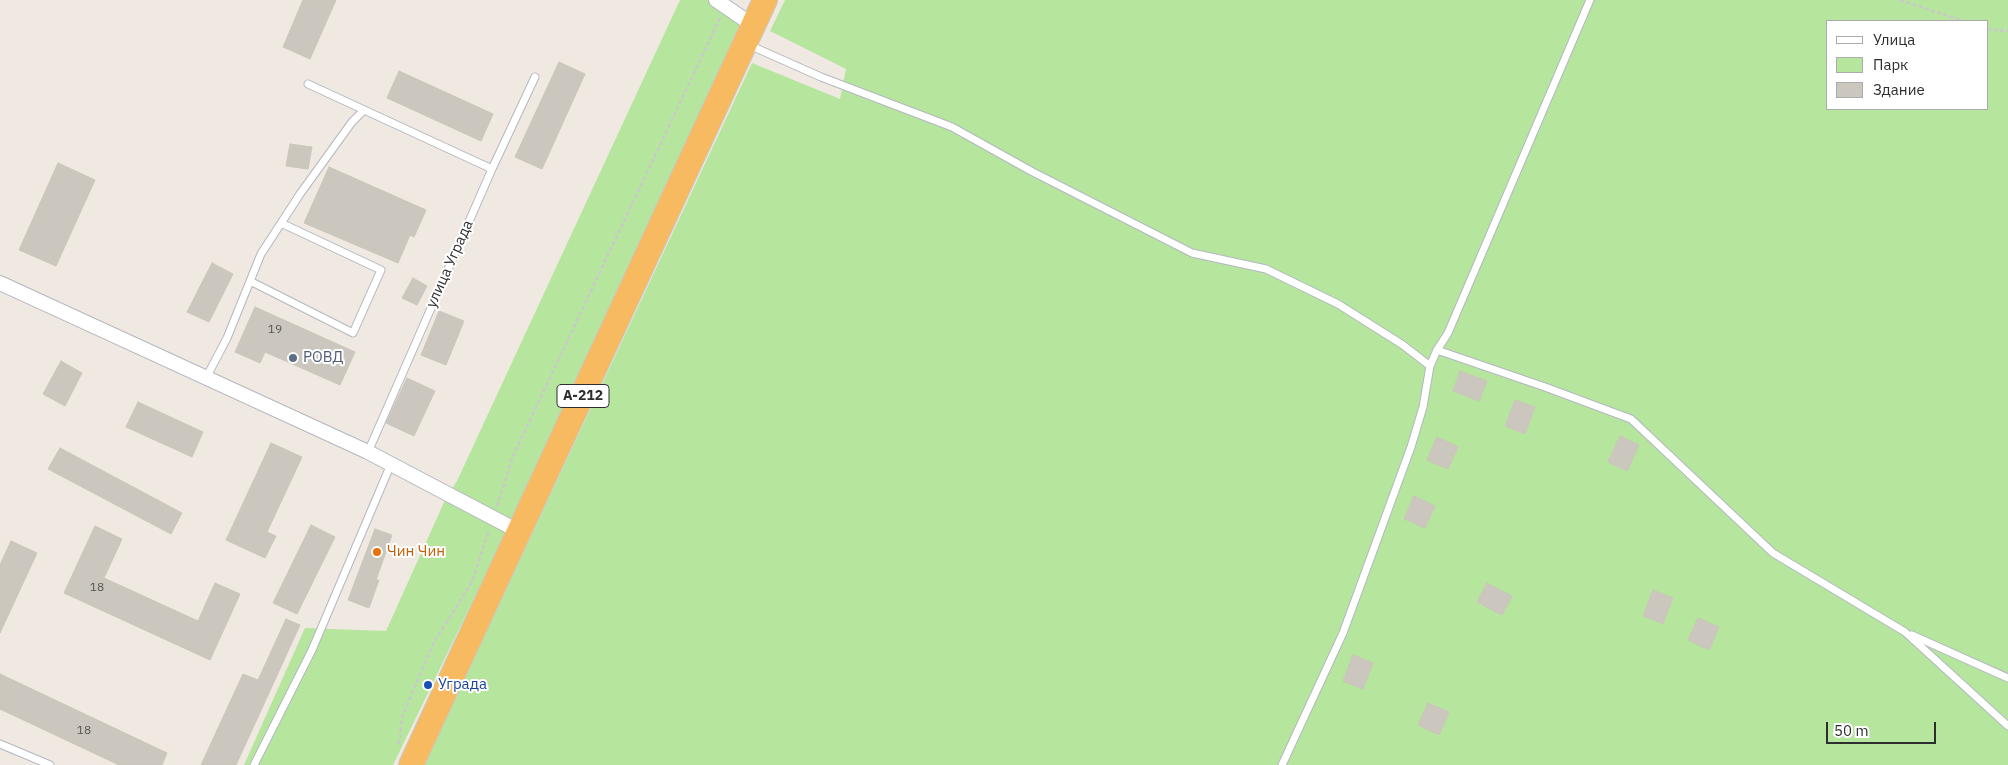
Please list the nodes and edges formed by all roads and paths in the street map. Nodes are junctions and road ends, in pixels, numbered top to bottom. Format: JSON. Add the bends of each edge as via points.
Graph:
{"nodes":[{"id":1,"x":765,"y":0,"type":"edge"},
{"id":2,"x":1590,"y":0,"type":"edge"},
{"id":3,"x":1900,"y":0,"type":"edge"},
{"id":4,"x":720,"y":3,"type":"edge"},
{"id":5,"x":1961,"y":20,"type":"edge"},
{"id":6,"x":1988,"y":29,"type":"edge"},
{"id":7,"x":2008,"y":31,"type":"edge"},
{"id":8,"x":749,"y":34,"type":"junction"},
{"id":9,"x":535,"y":77,"type":"dead end"},
{"id":10,"x":308,"y":84,"type":"dead end"},
{"id":11,"x":364,"y":110,"type":"junction"},
{"id":12,"x":492,"y":169,"type":"junction"},
{"id":13,"x":281,"y":223,"type":"junction"},
{"id":14,"x":250,"y":281,"type":"junction"},
{"id":15,"x":0,"y":283,"type":"edge"},
{"id":16,"x":1437,"y":350,"type":"junction"},
{"id":17,"x":1430,"y":366,"type":"junction"},
{"id":18,"x":206,"y":378,"type":"junction"},
{"id":19,"x":368,"y":452,"type":"junction"},
{"id":20,"x":391,"y":464,"type":"junction"},
{"id":21,"x":493,"y":518,"type":"junction"},
{"id":22,"x":520,"y":532,"type":"junction"},
{"id":23,"x":1905,"y":632,"type":"junction"},
{"id":24,"x":2008,"y":678,"type":"edge"},
{"id":25,"x":2008,"y":726,"type":"edge"},
{"id":26,"x":0,"y":744,"type":"edge"},
{"id":27,"x":405,"y":757,"type":"edge"},
{"id":28,"x":50,"y":765,"type":"edge"},
{"id":29,"x":254,"y":765,"type":"edge"},
{"id":30,"x":1282,"y":765,"type":"edge"}],
"edges":[{"from":1,"to":8,"type":"highway","number":"А-212"},
{"from":2,"to":16,"type":"lane","via":[[1448,333]]},
{"from":3,"to":5,"type":"path"},
{"from":4,"to":8,"type":"street"},
{"from":4,"to":21,"type":"path","via":[[513,456]]},
{"from":6,"to":7,"type":"path"},
{"from":8,"to":17,"type":"lane","via":[[821,77],[952,127],[1192,253],[1266,269],[1338,304]]},
{"from":8,"to":22,"type":"highway","number":"А-212"},
{"from":9,"to":12,"type":"lane","name":"улица Уграда"},
{"from":10,"to":11,"type":"lane"},
{"from":11,"to":12,"type":"lane"},
{"from":11,"to":13,"type":"lane","via":[[352,122]]},
{"from":12,"to":19,"type":"lane","name":"улица Уграда"},
{"from":13,"to":14,"type":"lane","via":[[261,254]]},
{"from":13,"to":14,"type":"lane","via":[[381,270],[353,333]]},
{"from":14,"to":18,"type":"lane","via":[[227,338]]},
{"from":15,"to":18,"type":"street"},
{"from":16,"to":17,"type":"lane"},
{"from":16,"to":23,"type":"lane","via":[[1630,419],[1773,553]]},
{"from":17,"to":30,"type":"lane","via":[[1423,408],[1411,447],[1346,623]]},
{"from":18,"to":19,"type":"street"},
{"from":19,"to":20,"type":"street"},
{"from":20,"to":21,"type":"street"},
{"from":20,"to":29,"type":"lane","via":[[312,650]]},
{"from":21,"to":22,"type":"street"},
{"from":21,"to":27,"type":"path","via":[[472,582],[433,644],[402,717]]},
{"from":22,"to":27,"type":"highway","number":"А-212"},
{"from":23,"to":24,"type":"lane"},
{"from":23,"to":25,"type":"lane"},
{"from":26,"to":28,"type":"lane"}]}
